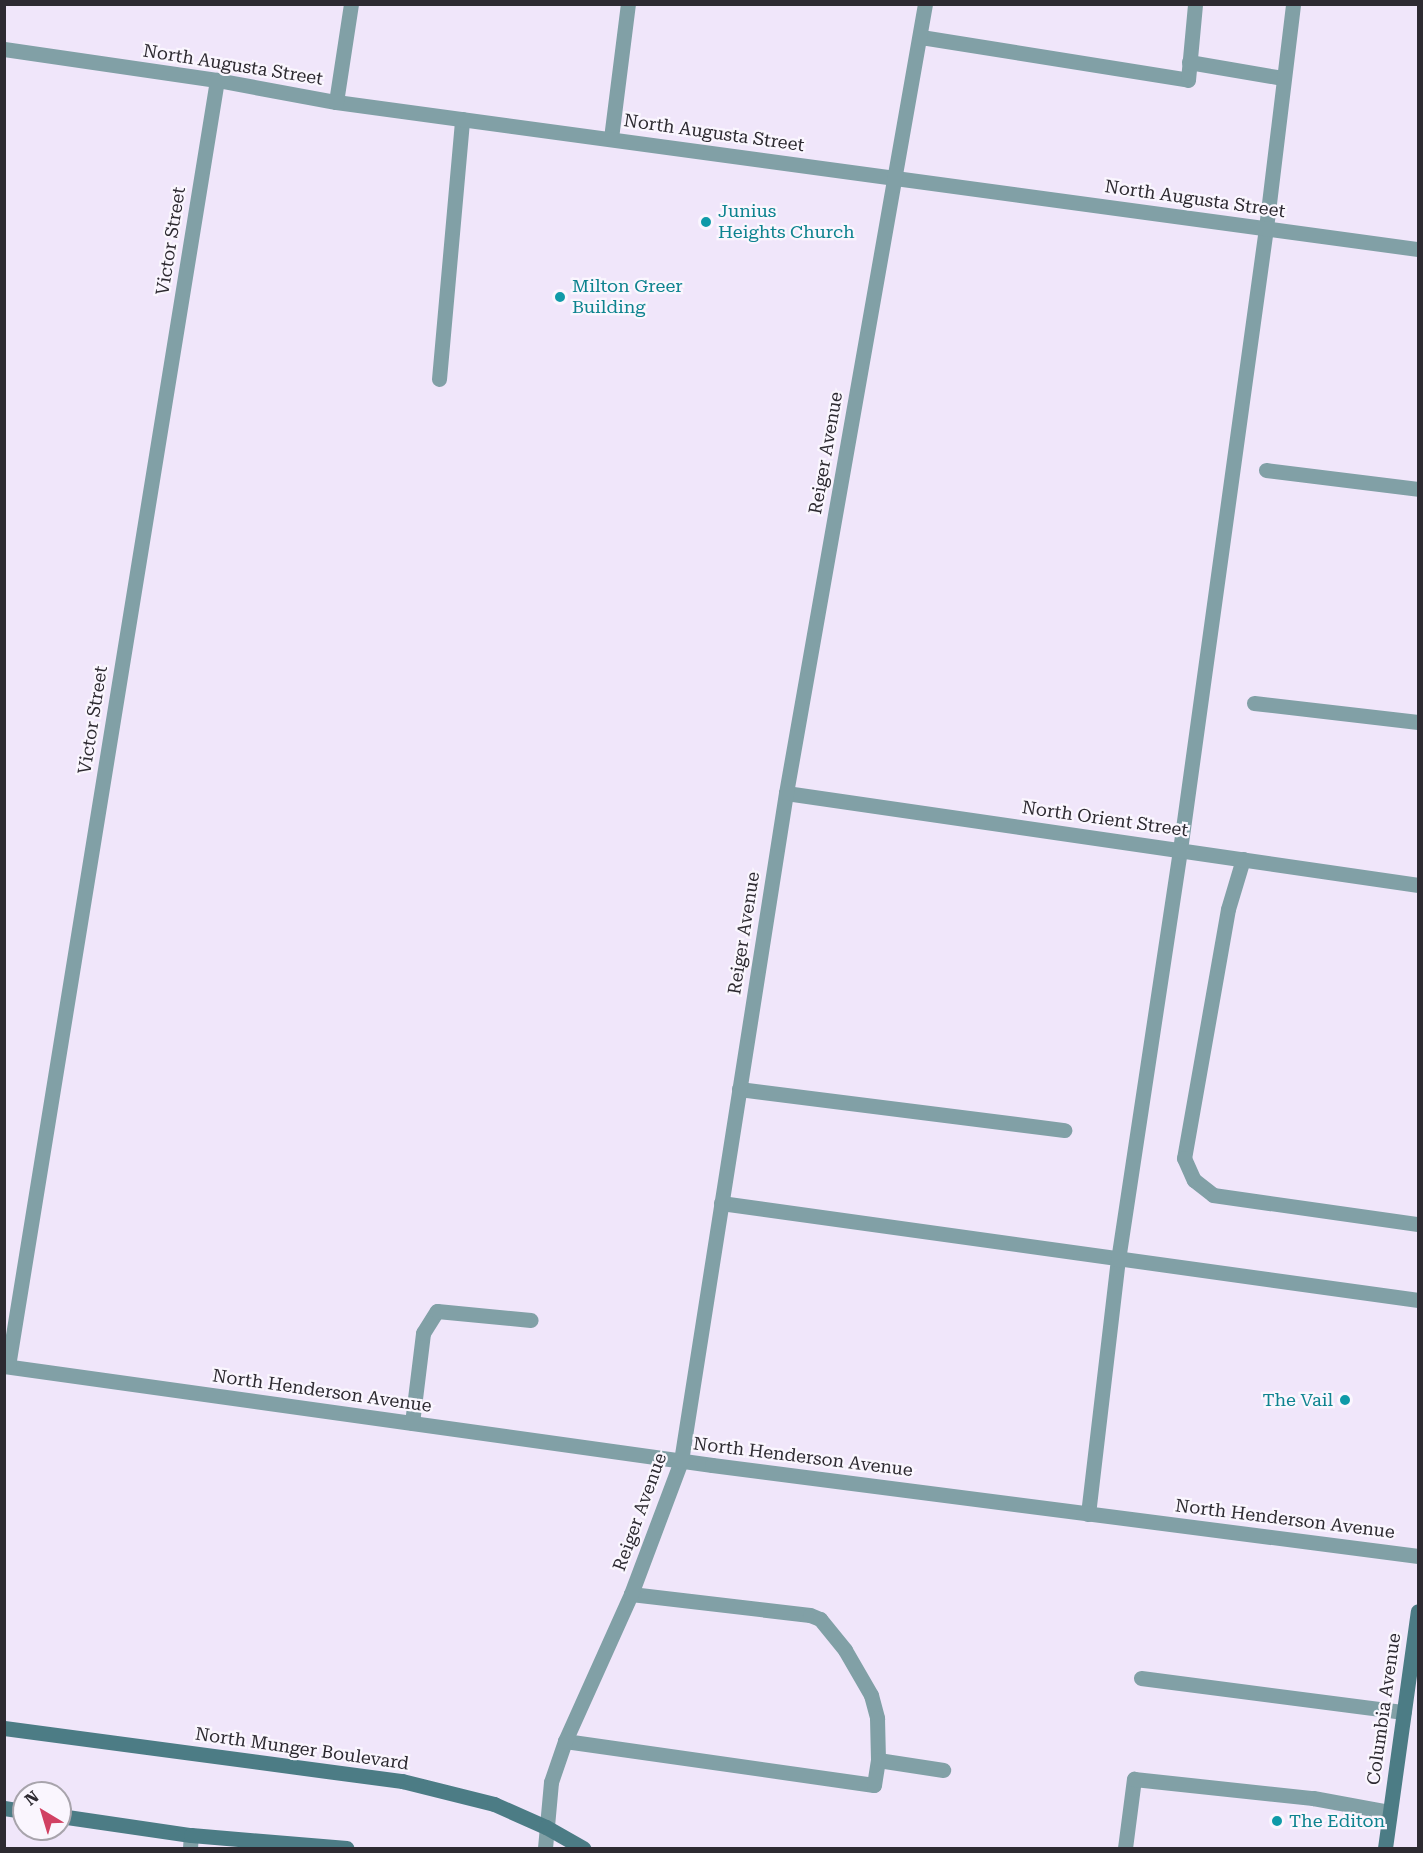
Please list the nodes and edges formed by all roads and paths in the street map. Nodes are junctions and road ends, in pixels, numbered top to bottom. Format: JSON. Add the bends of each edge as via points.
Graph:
{"nodes":[{"id":1,"x":351,"y":4,"type":"edge"},
{"id":2,"x":628,"y":4,"type":"edge"},
{"id":3,"x":925,"y":4,"type":"edge"},
{"id":4,"x":1195,"y":4,"type":"edge"},
{"id":5,"x":1293,"y":4,"type":"edge"},
{"id":6,"x":921,"y":37,"type":"junction"},
{"id":7,"x":4,"y":49,"type":"edge"},
{"id":8,"x":1189,"y":62,"type":"junction"},
{"id":9,"x":1283,"y":78,"type":"junction"},
{"id":10,"x":217,"y":80,"type":"junction"},
{"id":11,"x":336,"y":102,"type":"junction"},
{"id":12,"x":462,"y":119,"type":"junction"},
{"id":13,"x":611,"y":138,"type":"junction"},
{"id":14,"x":895,"y":177,"type":"junction"},
{"id":15,"x":1266,"y":228,"type":"junction"},
{"id":16,"x":1419,"y":249,"type":"edge"},
{"id":17,"x":439,"y":379,"type":"dead end"},
{"id":18,"x":1266,"y":470,"type":"dead end"},
{"id":19,"x":1419,"y":489,"type":"edge"},
{"id":20,"x":1254,"y":703,"type":"dead end"},
{"id":21,"x":1419,"y":722,"type":"edge"},
{"id":22,"x":786,"y":793,"type":"junction"},
{"id":23,"x":1180,"y":850,"type":"junction"},
{"id":24,"x":1243,"y":859,"type":"junction"},
{"id":25,"x":1419,"y":885,"type":"edge"},
{"id":26,"x":739,"y":1089,"type":"junction"},
{"id":27,"x":1064,"y":1130,"type":"dead end"},
{"id":28,"x":721,"y":1203,"type":"junction"},
{"id":29,"x":1419,"y":1224,"type":"edge"},
{"id":30,"x":1118,"y":1260,"type":"junction"},
{"id":31,"x":1419,"y":1300,"type":"edge"},
{"id":32,"x":531,"y":1320,"type":"dead end"},
{"id":33,"x":6,"y":1366,"type":"edge"},
{"id":34,"x":412,"y":1423,"type":"junction"},
{"id":35,"x":681,"y":1461,"type":"junction"},
{"id":36,"x":1088,"y":1514,"type":"junction"},
{"id":37,"x":1419,"y":1556,"type":"edge"},
{"id":38,"x":631,"y":1594,"type":"junction"},
{"id":39,"x":1419,"y":1611,"type":"edge"},
{"id":40,"x":1141,"y":1678,"type":"dead end"},
{"id":41,"x":1404,"y":1712,"type":"junction"},
{"id":42,"x":4,"y":1728,"type":"edge"},
{"id":43,"x":565,"y":1741,"type":"junction"},
{"id":44,"x":878,"y":1760,"type":"junction"},
{"id":45,"x":943,"y":1770,"type":"dead end"},
{"id":46,"x":1389,"y":1812,"type":"junction"},
{"id":47,"x":72,"y":1818,"type":"edge"},
{"id":48,"x":546,"y":1827,"type":"junction"},
{"id":49,"x":190,"y":1842,"type":"edge"},
{"id":50,"x":346,"y":1848,"type":"edge"},
{"id":51,"x":545,"y":1848,"type":"edge"},
{"id":52,"x":583,"y":1848,"type":"edge"},
{"id":53,"x":1125,"y":1848,"type":"edge"},
{"id":54,"x":1385,"y":1848,"type":"edge"}],
"edges":[{"from":1,"to":11,"type":"street"},
{"from":2,"to":13,"type":"street"},
{"from":3,"to":6,"type":"street","name":"Reiger Avenue"},
{"from":4,"to":8,"type":"street"},
{"from":5,"to":9,"type":"street"},
{"from":6,"to":8,"type":"street","via":[[1188,80]]},
{"from":6,"to":14,"type":"street","name":"Reiger Avenue"},
{"from":7,"to":10,"type":"street","name":"North Augusta Street"},
{"from":8,"to":9,"type":"street"},
{"from":9,"to":15,"type":"street"},
{"from":10,"to":11,"type":"street","name":"North Augusta Street"},
{"from":10,"to":33,"type":"street","name":"Victor Street"},
{"from":11,"to":12,"type":"street","name":"North Augusta Street"},
{"from":12,"to":13,"type":"street","name":"North Augusta Street"},
{"from":12,"to":17,"type":"street"},
{"from":13,"to":14,"type":"street","name":"North Augusta Street"},
{"from":14,"to":15,"type":"street","name":"North Augusta Street"},
{"from":14,"to":22,"type":"street","name":"Reiger Avenue"},
{"from":15,"to":16,"type":"street","name":"North Augusta Street"},
{"from":15,"to":23,"type":"street"},
{"from":18,"to":19,"type":"street"},
{"from":20,"to":21,"type":"street"},
{"from":22,"to":23,"type":"street","name":"North Orient Street"},
{"from":22,"to":26,"type":"street","name":"Reiger Avenue"},
{"from":23,"to":24,"type":"street","name":"North Orient Street"},
{"from":23,"to":30,"type":"street"},
{"from":24,"to":25,"type":"street","name":"North Orient Street"},
{"from":24,"to":29,"type":"street","via":[[1228,909],[1184,1158],[1194,1180],[1213,1195]]},
{"from":26,"to":27,"type":"street"},
{"from":26,"to":28,"type":"street","name":"Reiger Avenue"},
{"from":28,"to":30,"type":"street"},
{"from":28,"to":35,"type":"street","name":"Reiger Avenue"},
{"from":30,"to":31,"type":"street"},
{"from":30,"to":36,"type":"street"},
{"from":32,"to":34,"type":"street","via":[[437,1311],[423,1333]]},
{"from":33,"to":34,"type":"street","name":"North Henderson Avenue"},
{"from":34,"to":35,"type":"street","name":"North Henderson Avenue"},
{"from":35,"to":36,"type":"street","name":"North Henderson Avenue"},
{"from":35,"to":38,"type":"street","name":"Reiger Avenue"},
{"from":36,"to":37,"type":"street","name":"North Henderson Avenue"},
{"from":38,"to":43,"type":"street","name":"Reiger Avenue"},
{"from":38,"to":44,"type":"street","via":[[820,1619],[845,1650],[871,1695],[877,1718]]},
{"from":39,"to":41,"type":"main road","name":"Columbia Avenue"},
{"from":40,"to":41,"type":"street"},
{"from":41,"to":46,"type":"main road","name":"Columbia Avenue"},
{"from":42,"to":48,"type":"main road","name":"North Munger Boulevard","via":[[402,1781],[494,1804]]},
{"from":43,"to":44,"type":"street","via":[[874,1785]]},
{"from":43,"to":48,"type":"street","name":"Reiger Avenue","via":[[551,1782]]},
{"from":44,"to":45,"type":"street"},
{"from":46,"to":53,"type":"street","via":[[1312,1798],[1134,1779]]},
{"from":46,"to":54,"type":"main road","name":"Columbia Avenue"},
{"from":47,"to":49,"type":"main road"},
{"from":48,"to":51,"type":"street","name":"Reiger Avenue"},
{"from":48,"to":52,"type":"main road","name":"North Munger Boulevard"},
{"from":49,"to":50,"type":"main road"}]}
